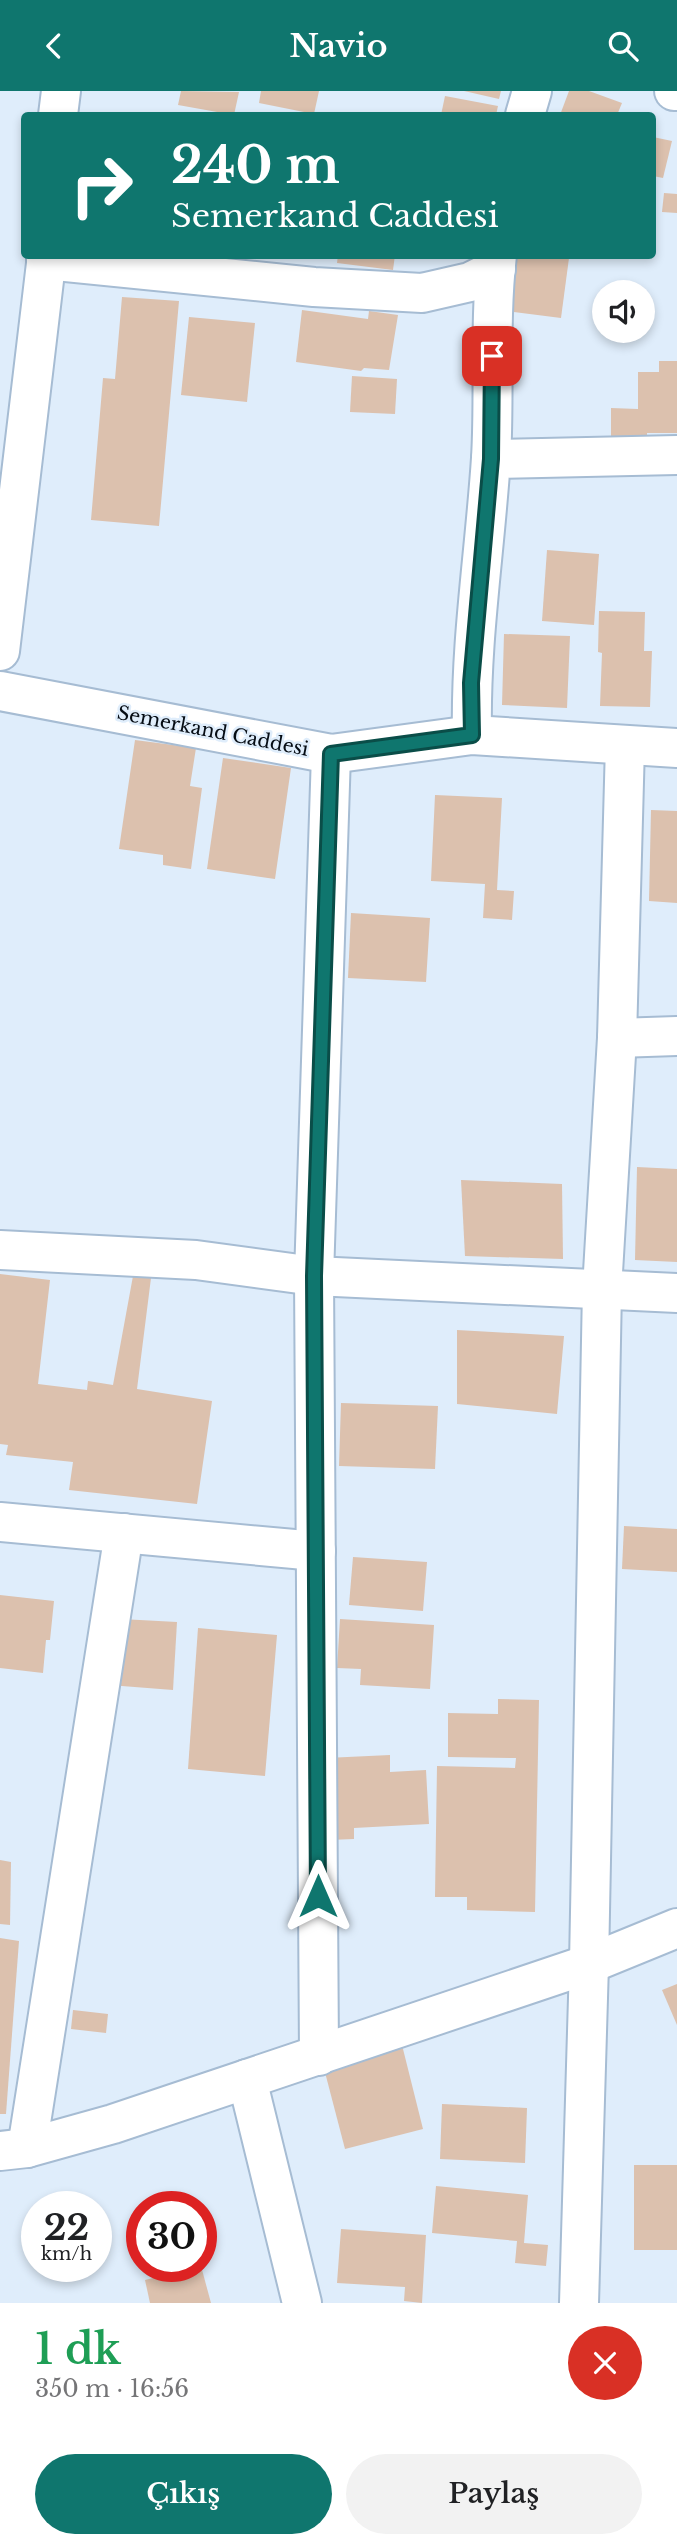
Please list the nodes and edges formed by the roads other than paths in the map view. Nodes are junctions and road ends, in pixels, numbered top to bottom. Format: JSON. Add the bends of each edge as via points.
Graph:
{"nodes":[{"id":1,"x":532,"y":91,"type":"edge"},
{"id":2,"x":526,"y":112,"type":"edge"},
{"id":3,"x":46,"y":259,"type":"edge"},
{"id":4,"x":55,"y":259,"type":"edge"},
{"id":5,"x":497,"y":262,"type":"edge"},
{"id":6,"x":677,"y":455,"type":"edge"},
{"id":7,"x":491,"y":459,"type":"junction"},
{"id":8,"x":0,"y":652,"type":"edge"},
{"id":9,"x":0,"y":691,"type":"edge"},
{"id":10,"x":472,"y":735,"type":"junction"},
{"id":11,"x":625,"y":745,"type":"junction"},
{"id":12,"x":677,"y":748,"type":"edge"},
{"id":13,"x":331,"y":754,"type":"junction"},
{"id":14,"x":677,"y":1037,"type":"edge"},
{"id":15,"x":617,"y":1038,"type":"junction"},
{"id":16,"x":0,"y":1250,"type":"edge"},
{"id":17,"x":314,"y":1276,"type":"junction"},
{"id":18,"x":602,"y":1289,"type":"junction"},
{"id":19,"x":677,"y":1293,"type":"edge"},
{"id":20,"x":0,"y":1522,"type":"edge"},
{"id":21,"x":124,"y":1533,"type":"junction"},
{"id":22,"x":316,"y":1552,"type":"junction"},
{"id":23,"x":677,"y":1928,"type":"edge"},
{"id":24,"x":589,"y":1965,"type":"junction"},
{"id":25,"x":319,"y":2056,"type":"junction"},
{"id":26,"x":247,"y":2079,"type":"junction"},
{"id":27,"x":14,"y":2150,"type":"edge"},
{"id":28,"x":302,"y":2303,"type":"edge"},
{"id":29,"x":579,"y":2303,"type":"edge"}],
"edges":[{"from":1,"to":2,"type":"street"},
{"from":3,"to":8,"type":"street"},
{"from":4,"to":5,"type":"street","via":[[314,287],[422,293],[470,282]]},
{"from":5,"to":7,"type":"street"},
{"from":6,"to":7,"type":"street"},
{"from":7,"to":10,"type":"street","via":[[471,683]]},
{"from":9,"to":13,"type":"street","name":"Semerkand Caddesi"},
{"from":10,"to":11,"type":"street","name":"Semerkand Caddesi"},
{"from":10,"to":13,"type":"street","name":"Semerkand Caddesi"},
{"from":11,"to":12,"type":"street","name":"Semerkand Caddesi"},
{"from":11,"to":15,"type":"street"},
{"from":13,"to":17,"type":"street"},
{"from":14,"to":15,"type":"street"},
{"from":15,"to":18,"type":"street"},
{"from":16,"to":17,"type":"street","via":[[196,1260]]},
{"from":17,"to":18,"type":"street"},
{"from":17,"to":22,"type":"street"},
{"from":18,"to":19,"type":"street"},
{"from":18,"to":24,"type":"street"},
{"from":20,"to":21,"type":"street"},
{"from":21,"to":22,"type":"street"},
{"from":21,"to":27,"type":"street"},
{"from":22,"to":25,"type":"street"},
{"from":23,"to":24,"type":"street"},
{"from":24,"to":25,"type":"street"},
{"from":24,"to":29,"type":"street"},
{"from":25,"to":26,"type":"street"},
{"from":26,"to":27,"type":"street","via":[[113,2124]]},
{"from":26,"to":28,"type":"street"}]}
